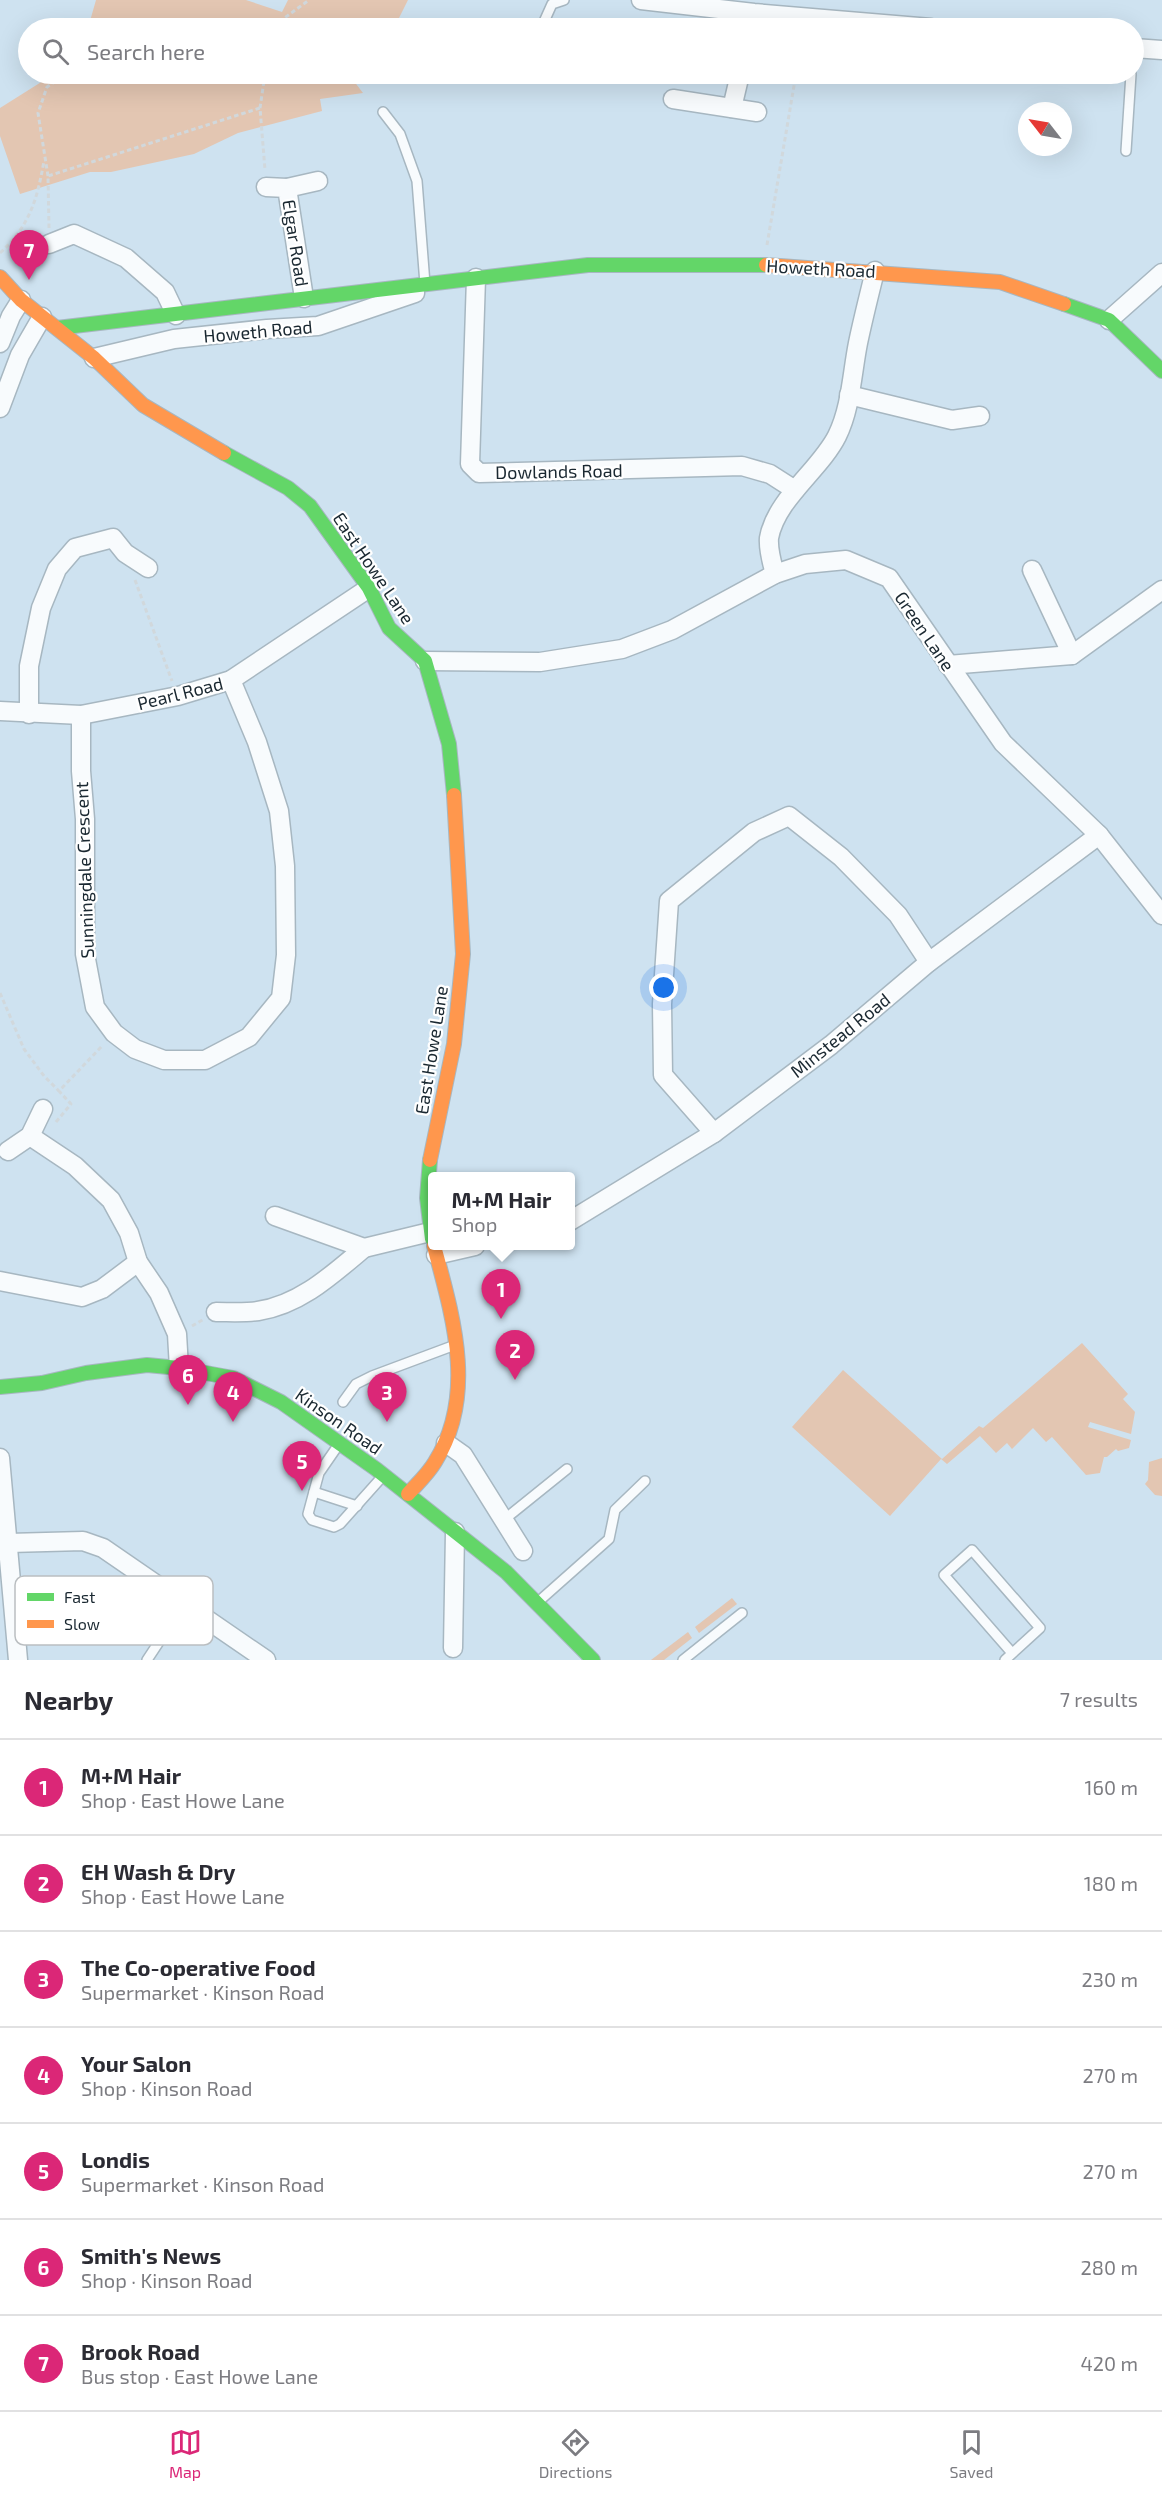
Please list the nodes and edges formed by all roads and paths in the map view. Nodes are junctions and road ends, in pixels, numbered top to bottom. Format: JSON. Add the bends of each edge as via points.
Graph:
{"nodes":[{"id":1,"x":309,"y":0,"type":"edge"},
{"id":2,"x":564,"y":0,"type":"edge"},
{"id":3,"x":641,"y":0,"type":"edge"},
{"id":4,"x":284,"y":18,"type":"edge"},
{"id":5,"x":546,"y":18,"type":"edge"},
{"id":6,"x":736,"y":18,"type":"edge"},
{"id":7,"x":1144,"y":49,"type":"edge"},
{"id":8,"x":1162,"y":50,"type":"edge"},
{"id":9,"x":51,"y":84,"type":"edge"},
{"id":10,"x":264,"y":84,"type":"edge"},
{"id":11,"x":738,"y":84,"type":"edge"},
{"id":12,"x":794,"y":84,"type":"edge"},
{"id":13,"x":1130,"y":84,"type":"edge"},
{"id":14,"x":673,"y":99,"type":"dead end"},
{"id":15,"x":260,"y":108,"type":"junction"},
{"id":16,"x":732,"y":108,"type":"junction"},
{"id":17,"x":383,"y":112,"type":"dead end"},
{"id":18,"x":757,"y":112,"type":"dead end"},
{"id":19,"x":1125,"y":151,"type":"dead end"},
{"id":20,"x":45,"y":156,"type":"junction"},
{"id":21,"x":48,"y":176,"type":"junction"},
{"id":22,"x":318,"y":182,"type":"dead end"},
{"id":23,"x":266,"y":187,"type":"joint"},
{"id":24,"x":287,"y":188,"type":"junction"},
{"id":25,"x":49,"y":244,"type":"joint"},
{"id":26,"x":0,"y":253,"type":"edge"},
{"id":27,"x":764,"y":265,"type":"junction"},
{"id":28,"x":874,"y":271,"type":"junction"},
{"id":29,"x":1162,"y":273,"type":"edge"},
{"id":30,"x":0,"y":277,"type":"edge"},
{"id":31,"x":476,"y":278,"type":"junction"},
{"id":32,"x":454,"y":280,"type":"junction"},
{"id":33,"x":425,"y":284,"type":"junction"},
{"id":34,"x":304,"y":298,"type":"junction"},
{"id":35,"x":21,"y":300,"type":"junction"},
{"id":36,"x":176,"y":315,"type":"junction"},
{"id":37,"x":42,"y":317,"type":"junction"},
{"id":38,"x":1109,"y":320,"type":"junction"},
{"id":39,"x":57,"y":328,"type":"junction"},
{"id":40,"x":0,"y":343,"type":"edge"},
{"id":41,"x":94,"y":358,"type":"junction"},
{"id":42,"x":1162,"y":371,"type":"edge"},
{"id":43,"x":849,"y":395,"type":"junction"},
{"id":44,"x":0,"y":408,"type":"edge"},
{"id":45,"x":980,"y":416,"type":"dead end"},
{"id":46,"x":795,"y":490,"type":"junction"},
{"id":47,"x":125,"y":553,"type":"junction"},
{"id":48,"x":148,"y":568,"type":"dead end"},
{"id":49,"x":1032,"y":570,"type":"dead end"},
{"id":50,"x":775,"y":574,"type":"junction"},
{"id":51,"x":369,"y":588,"type":"junction"},
{"id":52,"x":1162,"y":590,"type":"edge"},
{"id":53,"x":1072,"y":655,"type":"junction"},
{"id":54,"x":425,"y":662,"type":"junction"},
{"id":55,"x":948,"y":665,"type":"junction"},
{"id":56,"x":231,"y":681,"type":"junction"},
{"id":57,"x":178,"y":696,"type":"junction"},
{"id":58,"x":0,"y":711,"type":"edge"},
{"id":59,"x":29,"y":714,"type":"junction"},
{"id":60,"x":81,"y":715,"type":"junction"},
{"id":61,"x":1099,"y":835,"type":"junction"},
{"id":62,"x":1162,"y":915,"type":"edge"},
{"id":63,"x":929,"y":962,"type":"junction"},
{"id":64,"x":0,"y":993,"type":"edge"},
{"id":65,"x":114,"y":1033,"type":"junction"},
{"id":66,"x":59,"y":1091,"type":"junction"},
{"id":67,"x":43,"y":1109,"type":"dead end"},
{"id":68,"x":714,"y":1133,"type":"junction"},
{"id":69,"x":35,"y":1139,"type":"junction"},
{"id":70,"x":8,"y":1150,"type":"dead end"},
{"id":71,"x":429,"y":1172,"type":"edge"},
{"id":72,"x":428,"y":1182,"type":"edge"},
{"id":73,"x":428,"y":1206,"type":"edge"},
{"id":74,"x":275,"y":1216,"type":"dead end"},
{"id":75,"x":575,"y":1218,"type":"edge"},
{"id":76,"x":428,"y":1243,"type":"edge"},
{"id":77,"x":364,"y":1248,"type":"junction"},
{"id":78,"x":435,"y":1250,"type":"edge"},
{"id":79,"x":138,"y":1262,"type":"junction"},
{"id":80,"x":0,"y":1281,"type":"edge"},
{"id":81,"x":216,"y":1312,"type":"joint"},
{"id":82,"x":177,"y":1334,"type":"junction"},
{"id":83,"x":458,"y":1345,"type":"junction"},
{"id":84,"x":179,"y":1368,"type":"junction"},
{"id":85,"x":0,"y":1387,"type":"edge"},
{"id":86,"x":343,"y":1402,"type":"dead end"},
{"id":87,"x":341,"y":1442,"type":"junction"},
{"id":88,"x":446,"y":1443,"type":"junction"},
{"id":89,"x":0,"y":1458,"type":"edge"},
{"id":90,"x":567,"y":1469,"type":"dead end"},
{"id":91,"x":384,"y":1475,"type":"junction"},
{"id":92,"x":645,"y":1481,"type":"dead end"},
{"id":93,"x":2,"y":1491,"type":"edge"},
{"id":94,"x":314,"y":1492,"type":"junction"},
{"id":95,"x":408,"y":1494,"type":"junction"},
{"id":96,"x":357,"y":1506,"type":"junction"},
{"id":97,"x":505,"y":1520,"type":"junction"},
{"id":98,"x":455,"y":1532,"type":"junction"},
{"id":99,"x":9,"y":1542,"type":"junction"},
{"id":100,"x":523,"y":1551,"type":"dead end"},
{"id":101,"x":144,"y":1576,"type":"edge"},
{"id":102,"x":538,"y":1602,"type":"junction"},
{"id":103,"x":742,"y":1613,"type":"dead end"},
{"id":104,"x":15,"y":1621,"type":"edge"},
{"id":105,"x":213,"y":1624,"type":"edge"},
{"id":106,"x":17,"y":1645,"type":"edge"},
{"id":107,"x":157,"y":1645,"type":"edge"},
{"id":108,"x":1012,"y":1653,"type":"junction"},
{"id":109,"x":453,"y":1654,"type":"edge"},
{"id":110,"x":18,"y":1660,"type":"edge"},
{"id":111,"x":147,"y":1660,"type":"edge"},
{"id":112,"x":266,"y":1660,"type":"edge"},
{"id":113,"x":593,"y":1660,"type":"edge"},
{"id":114,"x":683,"y":1660,"type":"edge"},
{"id":115,"x":1005,"y":1660,"type":"edge"}],
"edges":[{"from":1,"to":4,"type":"path"},
{"from":2,"to":5,"type":"lane","via":[[552,4]]},
{"from":3,"to":6,"type":"street"},
{"from":7,"to":8,"type":"street"},
{"from":9,"to":20,"type":"path","via":[[38,113]]},
{"from":10,"to":15,"type":"path"},
{"from":11,"to":16,"type":"street"},
{"from":12,"to":27,"type":"path"},
{"from":13,"to":19,"type":"lane"},
{"from":14,"to":16,"type":"street"},
{"from":15,"to":21,"type":"path"},
{"from":15,"to":23,"type":"path"},
{"from":16,"to":18,"type":"street"},
{"from":17,"to":33,"type":"lane","via":[[400,134],[417,182]]},
{"from":20,"to":21,"type":"path"},
{"from":20,"to":26,"type":"path","via":[[36,202],[15,240]]},
{"from":21,"to":25,"type":"path"},
{"from":22,"to":24,"type":"street","name":"Elgar Road"},
{"from":23,"to":24,"type":"street","name":"Elgar Road"},
{"from":24,"to":34,"type":"street","name":"Elgar Road"},
{"from":25,"to":36,"type":"street","via":[[74,234],[126,258],[165,292]]},
{"from":27,"to":28,"type":"street","name":"Howeth Road"},
{"from":27,"to":31,"type":"street","name":"Howeth Road","via":[[588,265]]},
{"from":28,"to":38,"type":"street","name":"Howeth Road","via":[[1000,282]]},
{"from":28,"to":43,"type":"street"},
{"from":29,"to":38,"type":"street"},
{"from":30,"to":35,"type":"street","name":"East Howe Lane"},
{"from":31,"to":32,"type":"street","name":"Howeth Road"},
{"from":31,"to":46,"type":"street","name":"Dowlands Road","via":[[470,464],[479,473],[742,466],[770,474]]},
{"from":32,"to":33,"type":"street","name":"Howeth Road"},
{"from":32,"to":41,"type":"street","name":"Howeth Road","via":[[318,326],[174,339]]},
{"from":33,"to":34,"type":"street","name":"Howeth Road"},
{"from":34,"to":36,"type":"street","name":"Howeth Road"},
{"from":35,"to":37,"type":"street","name":"East Howe Lane"},
{"from":35,"to":40,"type":"street"},
{"from":36,"to":39,"type":"street","name":"Howeth Road"},
{"from":37,"to":39,"type":"street","name":"East Howe Lane"},
{"from":37,"to":44,"type":"street","via":[[20,356]]},
{"from":38,"to":42,"type":"street","name":"Howeth Road"},
{"from":39,"to":41,"type":"street","name":"East Howe Lane"},
{"from":41,"to":51,"type":"street","name":"East Howe Lane","via":[[154,413],[288,488],[310,506]]},
{"from":43,"to":45,"type":"street","via":[[952,420]]},
{"from":43,"to":46,"type":"street","via":[[838,434]]},
{"from":46,"to":50,"type":"street","via":[[769,538]]},
{"from":47,"to":48,"type":"street"},
{"from":47,"to":57,"type":"path"},
{"from":47,"to":59,"type":"street","via":[[112,538],[75,548],[57,569],[41,609],[29,666]]},
{"from":49,"to":53,"type":"street"},
{"from":50,"to":54,"type":"street","name":"Green Lane","via":[[672,630],[622,649],[540,662]]},
{"from":50,"to":55,"type":"street","name":"Green Lane","via":[[805,564],[846,560],[889,578]]},
{"from":51,"to":54,"type":"street","name":"East Howe Lane","via":[[389,628]]},
{"from":51,"to":56,"type":"street","name":"Pearl Road"},
{"from":52,"to":53,"type":"street"},
{"from":53,"to":55,"type":"street"},
{"from":54,"to":71,"type":"street","name":"East Howe Lane","via":[[449,744],[458,826],[463,954],[454,1044]]},
{"from":55,"to":61,"type":"street","name":"Green Lane","via":[[1003,743]]},
{"from":56,"to":57,"type":"street","name":"Pearl Road"},
{"from":56,"to":65,"type":"street","name":"Sunningdale Crescent","via":[[257,742],[279,811],[285,866],[286,955],[281,998],[249,1037],[204,1060],[164,1060],[135,1049]]},
{"from":57,"to":60,"type":"street","name":"Pearl Road"},
{"from":58,"to":59,"type":"street","name":"Pearl Road"},
{"from":59,"to":60,"type":"street","name":"Pearl Road"},
{"from":60,"to":65,"type":"street","name":"Sunningdale Crescent","via":[[85,954],[95,1007]]},
{"from":61,"to":62,"type":"street","name":"Green Lane"},
{"from":61,"to":63,"type":"street","name":"Minstead Road"},
{"from":63,"to":68,"type":"street","name":"Minstead Road","via":[[831,1045]]},
{"from":63,"to":68,"type":"street","via":[[897,915],[841,857],[789,816],[754,832],[712,865],[669,901],[662,1004],[663,1075]]},
{"from":64,"to":66,"type":"path","via":[[24,1049]]},
{"from":65,"to":66,"type":"path"},
{"from":66,"to":69,"type":"path","via":[[71,1104]]},
{"from":67,"to":69,"type":"street"},
{"from":68,"to":75,"type":"street","name":"Minstead Road"},
{"from":69,"to":70,"type":"street"},
{"from":69,"to":79,"type":"street","via":[[75,1166],[111,1200],[129,1233]]},
{"from":72,"to":73,"type":"street","name":"East Howe Lane"},
{"from":74,"to":77,"type":"street"},
{"from":76,"to":77,"type":"street"},
{"from":77,"to":81,"type":"street","via":[[298,1298],[259,1311]]},
{"from":78,"to":83,"type":"street","name":"East Howe Lane"},
{"from":79,"to":80,"type":"street","via":[[102,1289],[82,1297]]},
{"from":79,"to":82,"type":"street","via":[[159,1293]]},
{"from":81,"to":82,"type":"path"},
{"from":82,"to":84,"type":"street"},
{"from":83,"to":86,"type":"lane","via":[[372,1376],[356,1384]]},
{"from":83,"to":88,"type":"street","name":"East Howe Lane","via":[[460,1390]]},
{"from":84,"to":85,"type":"street","name":"Kinson Road","via":[[147,1365]]},
{"from":84,"to":87,"type":"street","name":"Kinson Road","via":[[233,1378],[281,1402]]},
{"from":87,"to":91,"type":"street","name":"Kinson Road"},
{"from":87,"to":94,"type":"lane","via":[[319,1473]]},
{"from":88,"to":95,"type":"street","name":"East Howe Lane"},
{"from":88,"to":97,"type":"street","via":[[463,1455]]},
{"from":89,"to":93,"type":"street"},
{"from":90,"to":97,"type":"lane"},
{"from":91,"to":95,"type":"street","name":"Kinson Road"},
{"from":91,"to":96,"type":"lane"},
{"from":92,"to":102,"type":"lane","via":[[615,1510],[609,1539]]},
{"from":93,"to":99,"type":"street"},
{"from":94,"to":96,"type":"lane"},
{"from":94,"to":96,"type":"lane","via":[[309,1517],[334,1527]]},
{"from":95,"to":98,"type":"street","name":"Kinson Road"},
{"from":97,"to":100,"type":"street"},
{"from":98,"to":102,"type":"street","name":"Kinson Road"},
{"from":98,"to":109,"type":"street"},
{"from":99,"to":101,"type":"street","via":[[83,1541],[103,1548]]},
{"from":99,"to":104,"type":"street"},
{"from":102,"to":113,"type":"street","name":"Kinson Road"},
{"from":103,"to":114,"type":"lane"},
{"from":105,"to":112,"type":"street"},
{"from":106,"to":110,"type":"street"},
{"from":107,"to":111,"type":"lane"},
{"from":108,"to":108,"type":"lane","via":[[1040,1628],[972,1550],[944,1575]]},
{"from":108,"to":115,"type":"lane"}]}
